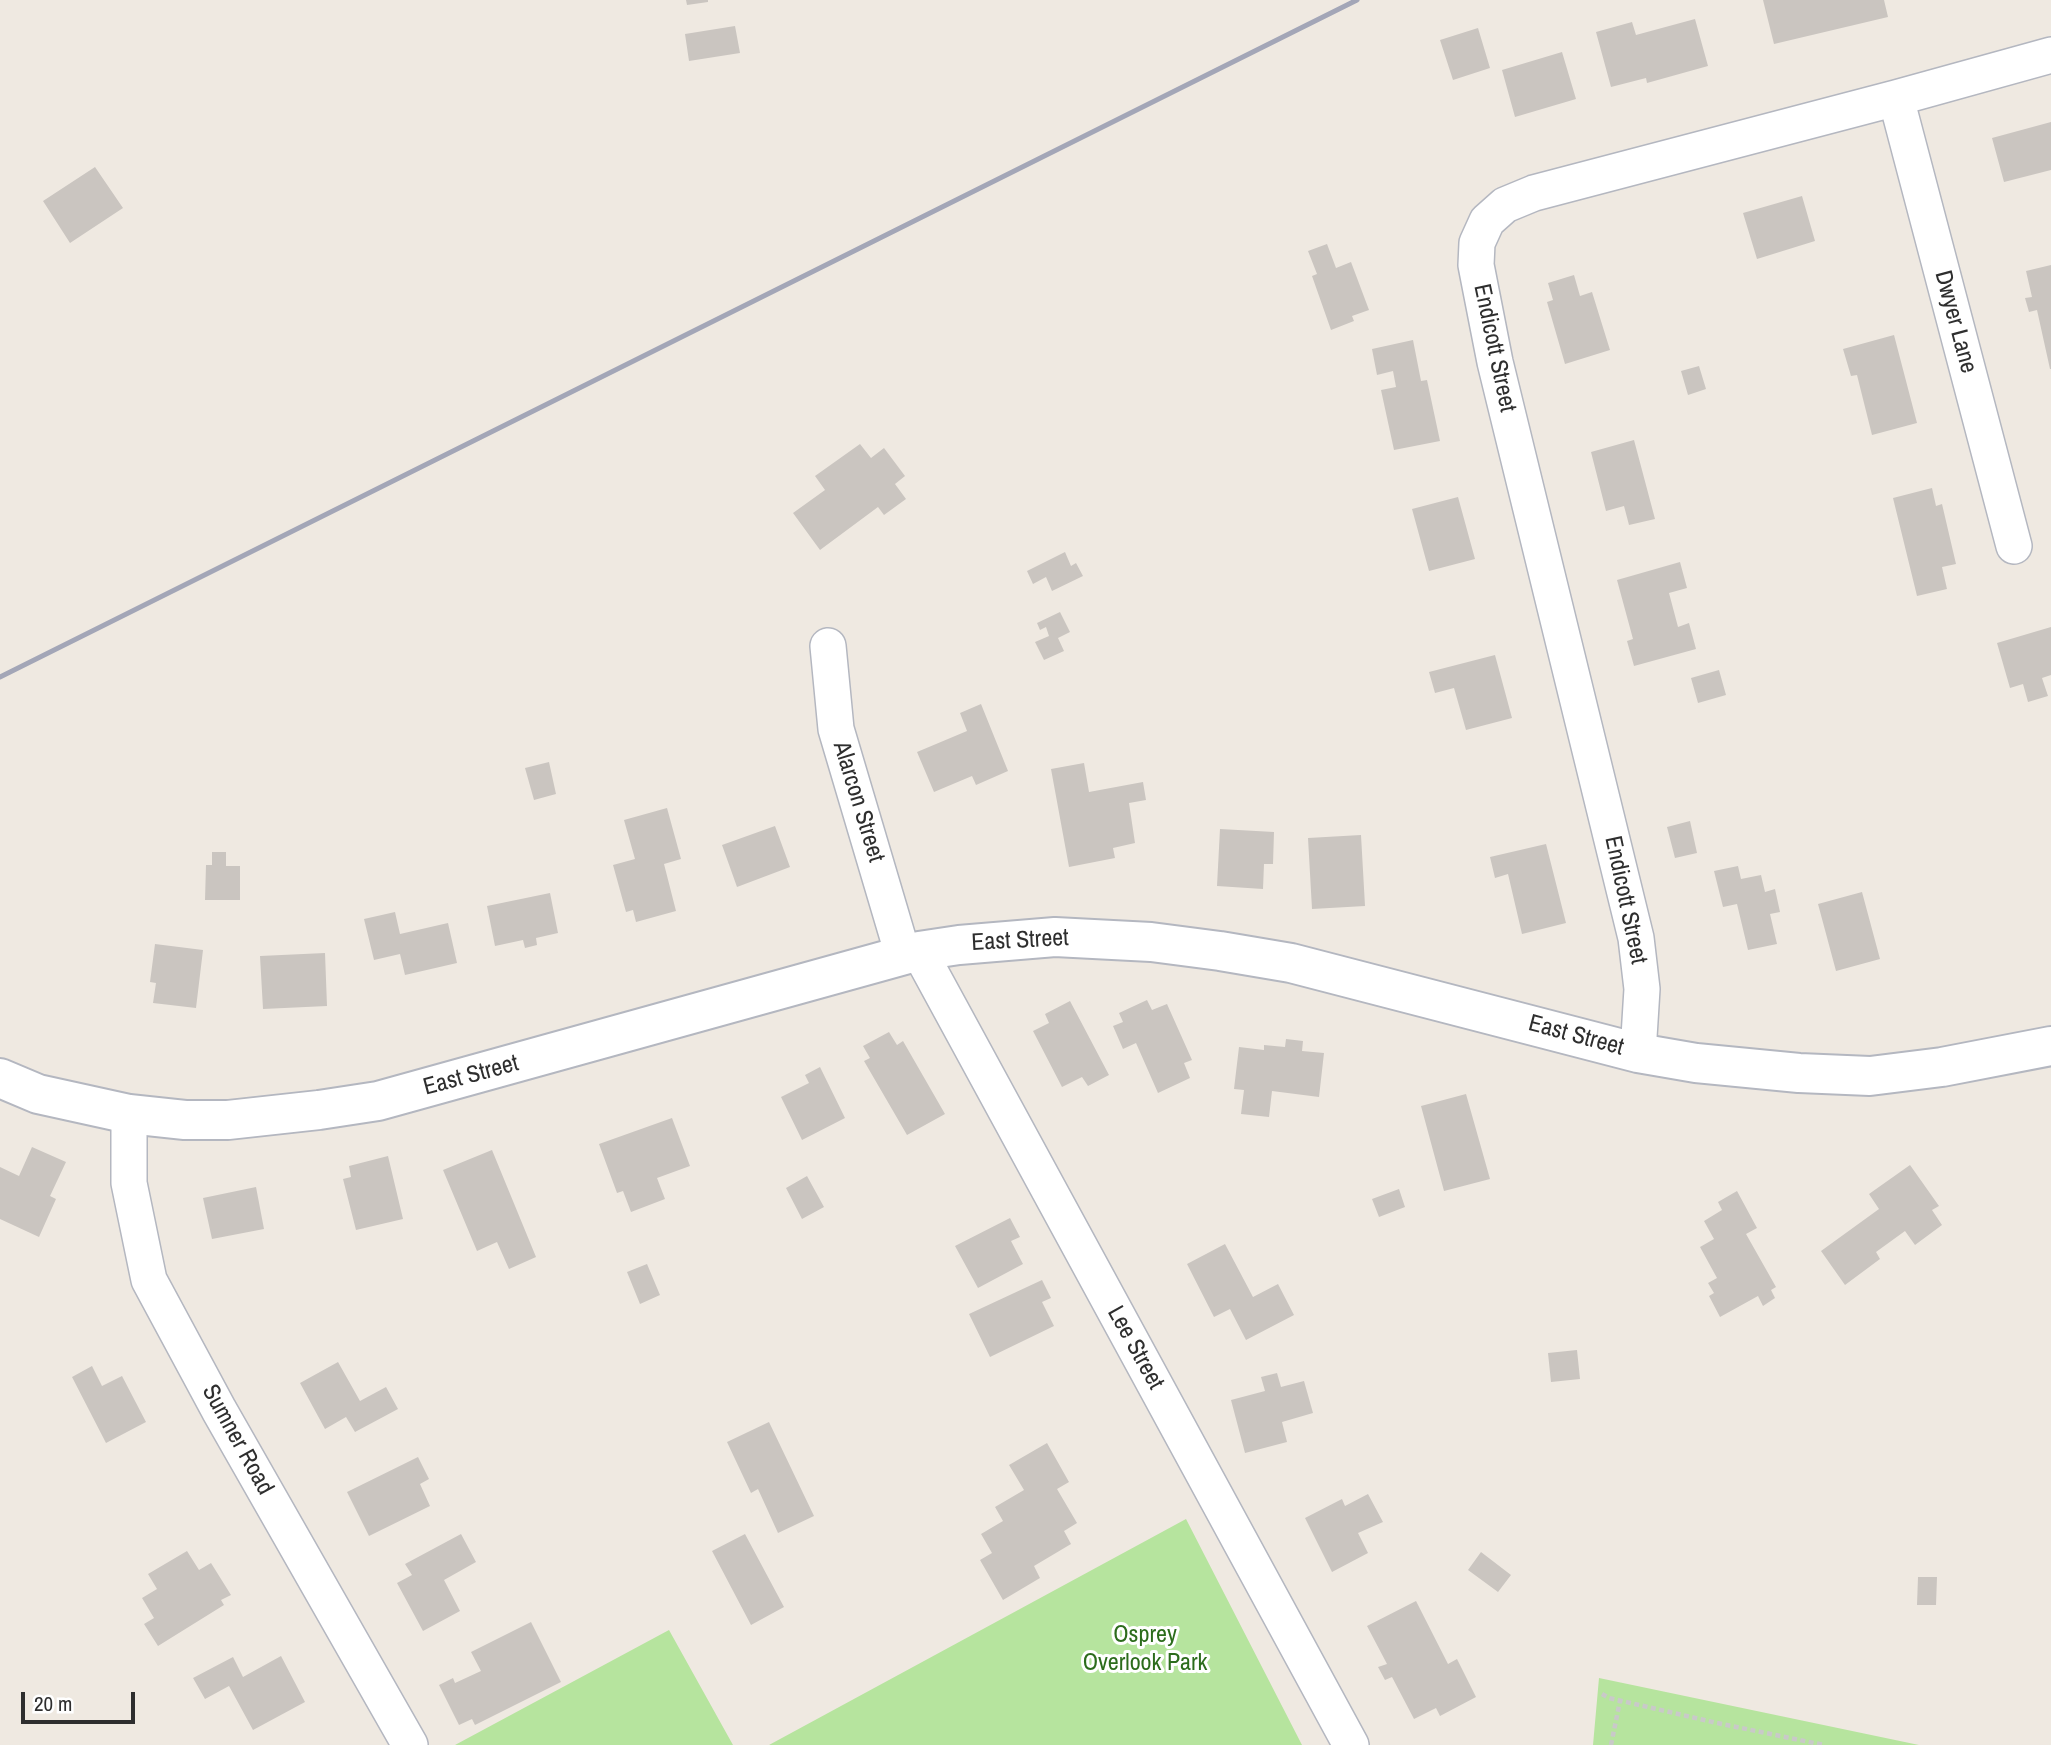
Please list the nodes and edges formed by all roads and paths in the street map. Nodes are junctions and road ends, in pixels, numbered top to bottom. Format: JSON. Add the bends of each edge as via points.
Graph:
{"nodes":[{"id":1,"x":2051,"y":55,"type":"edge"},
{"id":2,"x":1896,"y":98,"type":"junction"},
{"id":3,"x":2014,"y":546,"type":"dead end"},
{"id":4,"x":828,"y":646,"type":"dead end"},
{"id":5,"x":911,"y":953,"type":"junction"},
{"id":6,"x":2051,"y":1046,"type":"edge"},
{"id":7,"x":1638,"y":1052,"type":"junction"},
{"id":8,"x":0,"y":1079,"type":"edge"},
{"id":9,"x":129,"y":1114,"type":"junction"},
{"id":10,"x":1602,"y":1694,"type":"dead end"},
{"id":11,"x":1619,"y":1701,"type":"junction"},
{"id":12,"x":410,"y":1745,"type":"edge"},
{"id":13,"x":1351,"y":1745,"type":"edge"},
{"id":14,"x":1611,"y":1745,"type":"edge"},
{"id":15,"x":1824,"y":1745,"type":"edge"}],
"edges":[{"from":1,"to":2,"type":"street","name":"Endicott Street"},
{"from":2,"to":3,"type":"street","name":"Dwyer Lane"},
{"from":2,"to":7,"type":"street","name":"Endicott Street","via":[[1534,192],[1505,205],[1487,221],[1477,243],[1476,265],[1495,362],[1636,939],[1643,989]]},
{"from":4,"to":5,"type":"street","name":"Alarcon Street","via":[[836,729]]},
{"from":5,"to":7,"type":"street","name":"East Street","via":[[1055,937],[1220,951],[1304,966]]},
{"from":5,"to":9,"type":"street","name":"East Street","via":[[378,1101],[228,1120]]},
{"from":5,"to":13,"type":"street","name":"Lee Street"},
{"from":6,"to":7,"type":"street","name":"East Street","via":[[1871,1076],[1696,1063]]},
{"from":8,"to":9,"type":"street","name":"East Street","via":[[38,1094]]},
{"from":9,"to":12,"type":"street","name":"Sumner Road","via":[[130,1183],[149,1280]]},
{"from":10,"to":11,"type":"path"},
{"from":11,"to":14,"type":"path"},
{"from":11,"to":15,"type":"path"}]}
